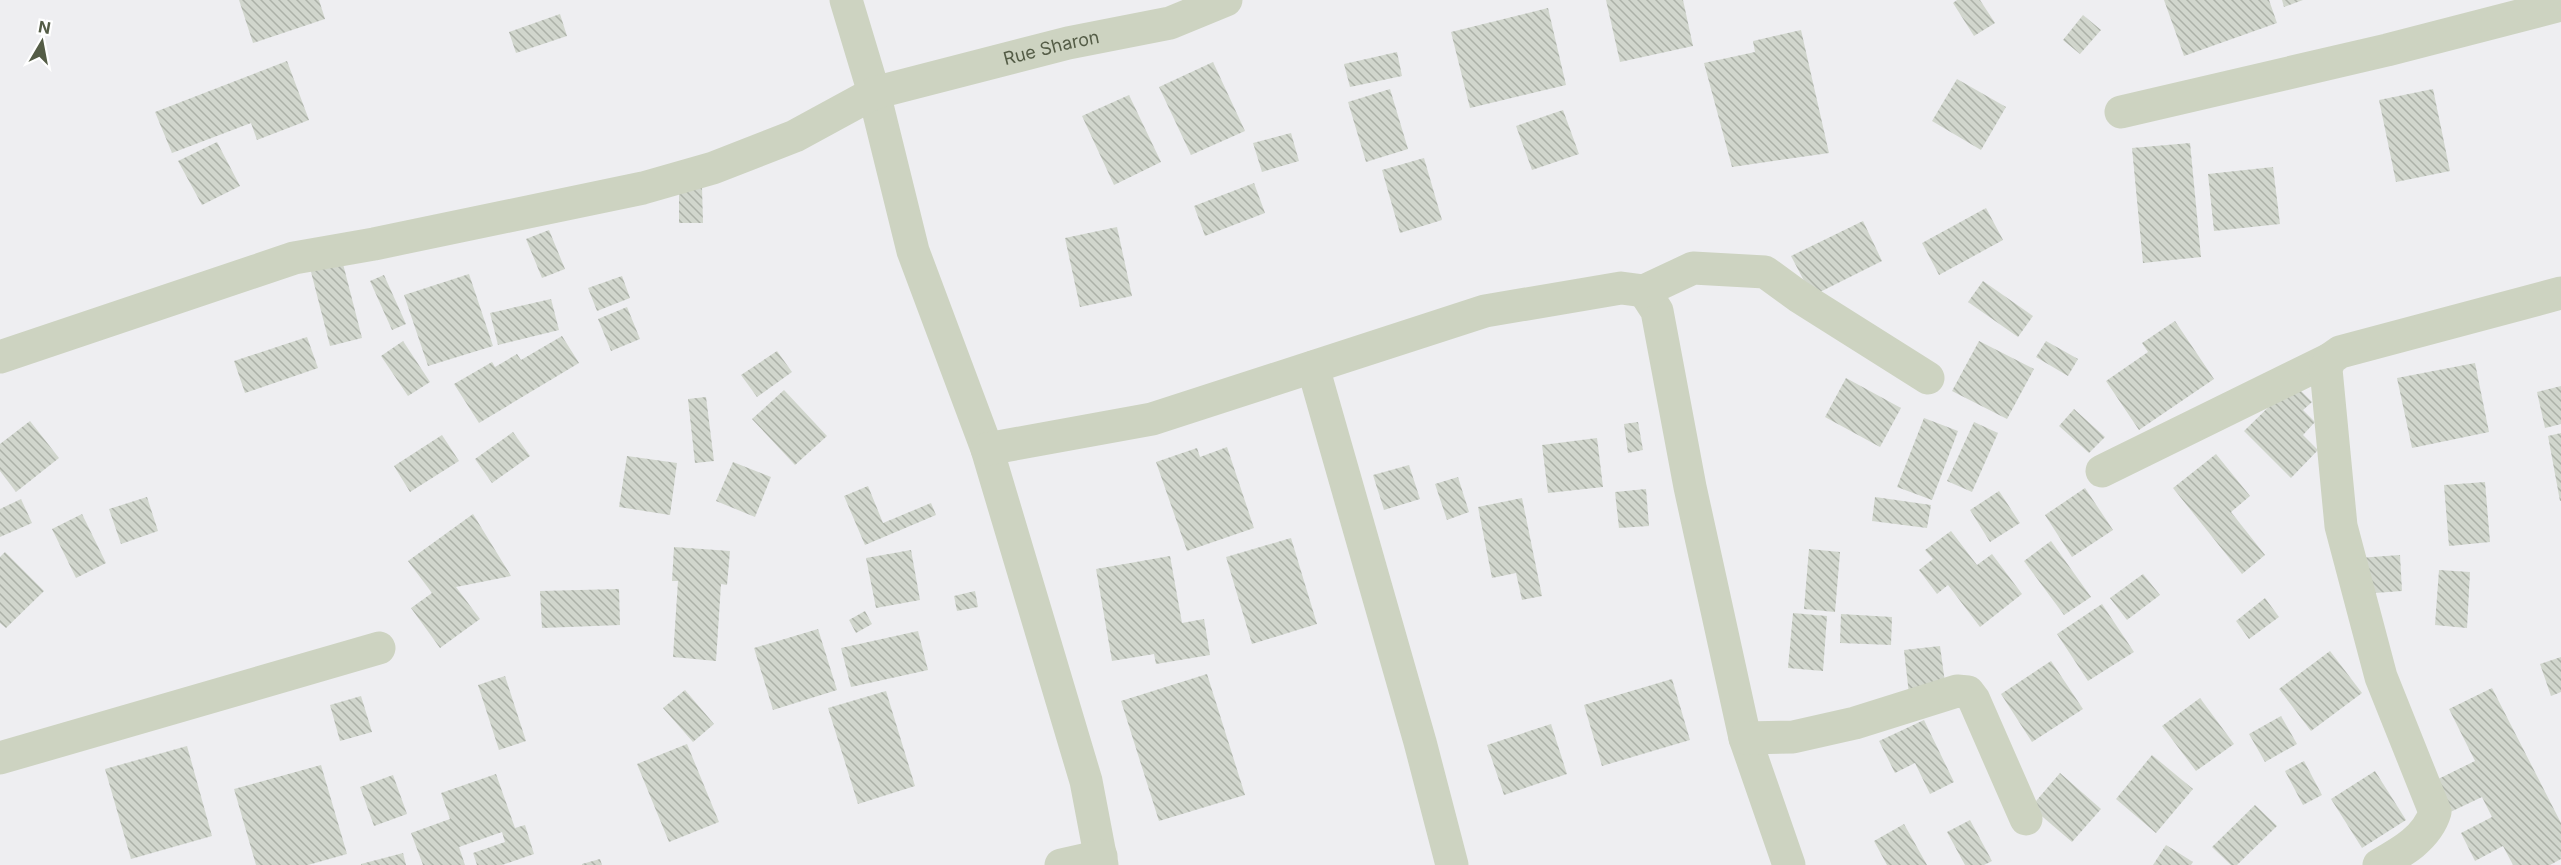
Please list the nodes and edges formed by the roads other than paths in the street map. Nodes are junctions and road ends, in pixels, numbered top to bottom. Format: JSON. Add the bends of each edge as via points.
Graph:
{"nodes":[{"id":1,"x":846,"y":0,"type":"edge"},
{"id":2,"x":1226,"y":0,"type":"edge"},
{"id":3,"x":2561,"y":5,"type":"edge"},
{"id":4,"x":874,"y":93,"type":"junction"},
{"id":5,"x":2121,"y":112,"type":"dead end"},
{"id":6,"x":1644,"y":291,"type":"junction"},
{"id":7,"x":2561,"y":293,"type":"edge"},
{"id":8,"x":0,"y":357,"type":"edge"},
{"id":9,"x":2330,"y":359,"type":"junction"},
{"id":10,"x":1313,"y":367,"type":"junction"},
{"id":11,"x":1928,"y":378,"type":"dead end"},
{"id":12,"x":987,"y":449,"type":"junction"},
{"id":13,"x":2102,"y":471,"type":"dead end"},
{"id":14,"x":379,"y":648,"type":"dead end"},
{"id":15,"x":1745,"y":738,"type":"junction"},
{"id":16,"x":0,"y":758,"type":"edge"},
{"id":17,"x":2026,"y":819,"type":"dead end"},
{"id":18,"x":2399,"y":860,"type":"edge"},
{"id":19,"x":1102,"y":861,"type":"edge"},
{"id":20,"x":1061,"y":865,"type":"edge"},
{"id":21,"x":1452,"y":865,"type":"edge"},
{"id":22,"x":1789,"y":865,"type":"edge"}],
"edges":[{"from":1,"to":4,"type":"street"},
{"from":2,"to":4,"type":"street","name":"Rue Sharon","via":[[1170,23],[1068,43]]},
{"from":3,"to":5,"type":"street"},
{"from":4,"to":8,"type":"street","name":"Rue Sharon","via":[[795,136],[713,168],[643,188],[294,258]]},
{"from":4,"to":12,"type":"street","via":[[913,251]]},
{"from":6,"to":10,"type":"street","via":[[1621,288],[1485,311]]},
{"from":6,"to":11,"type":"street","via":[[1693,268],[1765,272]]},
{"from":6,"to":15,"type":"street","via":[[1657,311],[1690,488]]},
{"from":7,"to":9,"type":"street","via":[[2340,352]]},
{"from":9,"to":13,"type":"street"},
{"from":9,"to":18,"type":"street","via":[[2326,369],[2341,526],[2381,677],[2435,812],[2431,826]]},
{"from":10,"to":12,"type":"street","via":[[1152,419]]},
{"from":10,"to":21,"type":"street"},
{"from":12,"to":19,"type":"street","via":[[1086,780]]},
{"from":14,"to":16,"type":"street"},
{"from":15,"to":17,"type":"street","via":[[1803,735],[1957,691],[1968,692]]},
{"from":15,"to":22,"type":"street"},
{"from":19,"to":20,"type":"street"}]}
